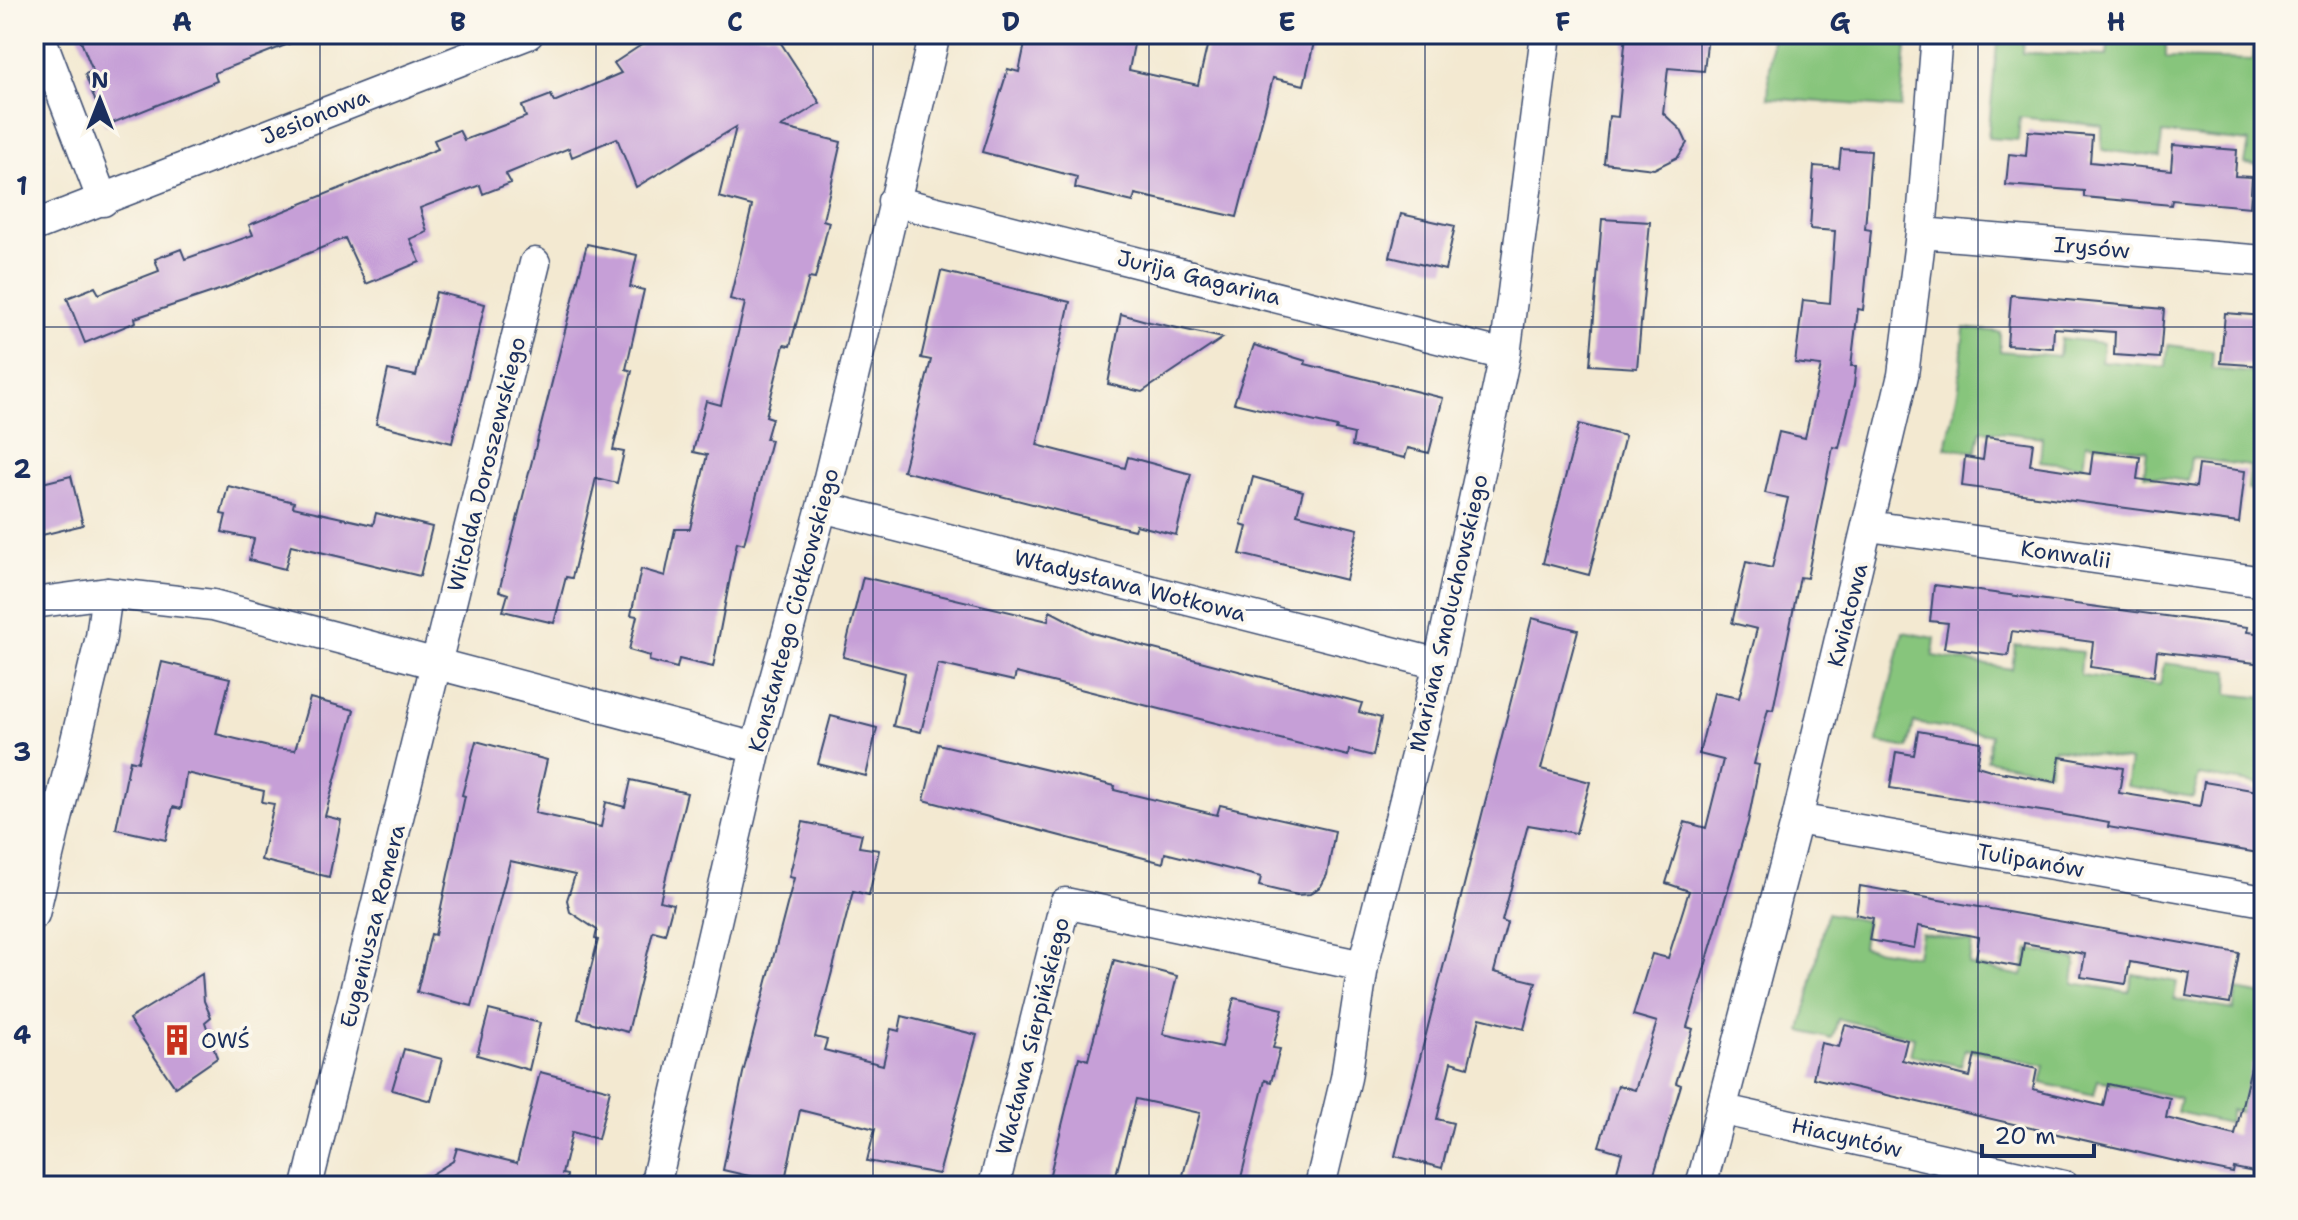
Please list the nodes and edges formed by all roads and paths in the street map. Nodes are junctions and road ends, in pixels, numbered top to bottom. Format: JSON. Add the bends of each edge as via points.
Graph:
{"nodes":[{"id":1,"x":39,"y":34,"type":"edge"},
{"id":2,"x":528,"y":34,"type":"edge"},
{"id":3,"x":935,"y":34,"type":"edge"},
{"id":4,"x":1546,"y":34,"type":"edge"},
{"id":5,"x":1937,"y":34,"type":"edge"},
{"id":6,"x":103,"y":201,"type":"junction"},
{"id":7,"x":893,"y":201,"type":"junction"},
{"id":8,"x":34,"y":226,"type":"edge"},
{"id":9,"x":1921,"y":233,"type":"junction"},
{"id":10,"x":2264,"y":261,"type":"edge"},
{"id":11,"x":535,"y":263,"type":"dead end"},
{"id":12,"x":1505,"y":355,"type":"junction"},
{"id":13,"x":822,"y":507,"type":"junction"},
{"id":14,"x":1869,"y":526,"type":"junction"},
{"id":15,"x":2264,"y":582,"type":"edge"},
{"id":16,"x":107,"y":593,"type":"junction"},
{"id":17,"x":34,"y":603,"type":"edge"},
{"id":18,"x":1439,"y":664,"type":"junction"},
{"id":19,"x":437,"y":665,"type":"junction"},
{"id":20,"x":756,"y":748,"type":"junction"},
{"id":21,"x":1797,"y":819,"type":"junction"},
{"id":22,"x":2264,"y":901,"type":"edge"},
{"id":23,"x":34,"y":914,"type":"edge"},
{"id":24,"x":1363,"y":966,"type":"junction"},
{"id":25,"x":1724,"y":1110,"type":"junction"},
{"id":26,"x":307,"y":1186,"type":"edge"},
{"id":27,"x":655,"y":1186,"type":"edge"},
{"id":28,"x":994,"y":1186,"type":"edge"},
{"id":29,"x":1320,"y":1186,"type":"edge"},
{"id":30,"x":1701,"y":1186,"type":"edge"},
{"id":31,"x":2064,"y":1186,"type":"edge"}],
"edges":[{"from":1,"to":6,"type":"street"},
{"from":2,"to":6,"type":"street","name":"Jesionowa"},
{"from":3,"to":7,"type":"street","name":"Konstantego Ciołkowskiego"},
{"from":4,"to":12,"type":"street","name":"Mariana Smoluchowskiego"},
{"from":5,"to":9,"type":"street","name":"Kwiatowa"},
{"from":6,"to":8,"type":"street","name":"Jesionowa"},
{"from":7,"to":12,"type":"street","name":"Jurija Gagarina"},
{"from":7,"to":13,"type":"street","name":"Konstantego Ciołkowskiego"},
{"from":9,"to":10,"type":"street","name":"Irysów"},
{"from":9,"to":14,"type":"street","name":"Kwiatowa","via":[[1903,375]]},
{"from":11,"to":19,"type":"street","name":"Witolda Doroszewskiego"},
{"from":12,"to":18,"type":"street","name":"Mariana Smoluchowskiego"},
{"from":13,"to":18,"type":"street","name":"Władysława Wołkowa"},
{"from":13,"to":20,"type":"street","name":"Konstantego Ciołkowskiego"},
{"from":14,"to":15,"type":"street","name":"Konwalii"},
{"from":14,"to":21,"type":"street","name":"Kwiatowa"},
{"from":16,"to":17,"type":"street"},
{"from":16,"to":19,"type":"street","via":[[213,605]]},
{"from":16,"to":23,"type":"street"},
{"from":18,"to":24,"type":"street","name":"Mariana Smoluchowskiego"},
{"from":19,"to":20,"type":"street"},
{"from":19,"to":26,"type":"street","name":"Eugeniusza Romera"},
{"from":20,"to":27,"type":"street","name":"Konstantego Ciołkowskiego"},
{"from":21,"to":22,"type":"street","name":"Tulipanów"},
{"from":21,"to":25,"type":"street","name":"Kwiatowa"},
{"from":24,"to":28,"type":"street","name":"Wacława Sierpińskiego","via":[[1065,903]]},
{"from":24,"to":29,"type":"street","name":"Mariana Smoluchowskiego","via":[[1346,1078]]},
{"from":25,"to":30,"type":"street","name":"Kwiatowa"},
{"from":25,"to":31,"type":"street","name":"Hiacyntów"}]}
